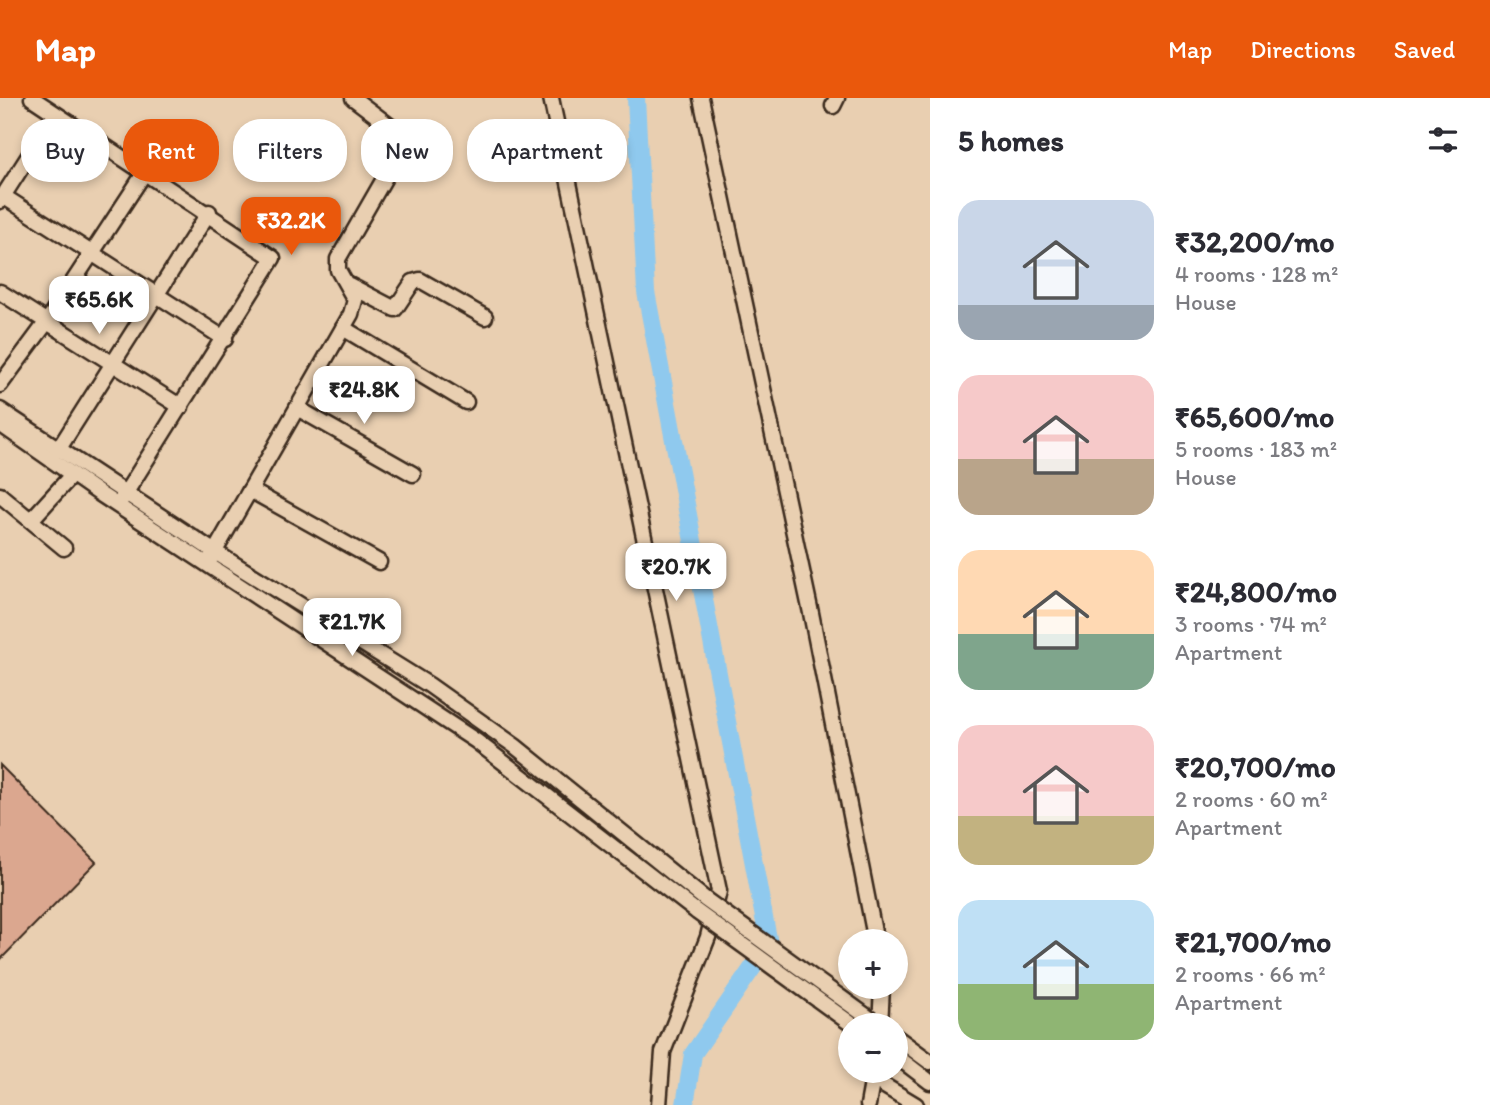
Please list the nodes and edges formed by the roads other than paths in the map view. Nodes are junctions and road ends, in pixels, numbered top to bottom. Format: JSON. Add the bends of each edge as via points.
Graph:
{"nodes":[{"id":1,"x":32,"y":98,"type":"edge"},
{"id":2,"x":353,"y":98,"type":"edge"},
{"id":3,"x":551,"y":98,"type":"edge"},
{"id":4,"x":701,"y":98,"type":"edge"},
{"id":5,"x":55,"y":115,"type":"junction"},
{"id":6,"x":123,"y":158,"type":"edge"},
{"id":7,"x":138,"y":182,"type":"edge"},
{"id":8,"x":161,"y":182,"type":"edge"},
{"id":9,"x":2,"y":199,"type":"edge"},
{"id":10,"x":209,"y":212,"type":"junction"},
{"id":11,"x":92,"y":253,"type":"junction"},
{"id":12,"x":347,"y":284,"type":"junction"},
{"id":13,"x":0,"y":292,"type":"edge"},
{"id":14,"x":157,"y":295,"type":"junction"},
{"id":15,"x":485,"y":317,"type":"dead end"},
{"id":16,"x":46,"y":323,"type":"junction"},
{"id":17,"x":343,"y":328,"type":"junction"},
{"id":18,"x":225,"y":339,"type":"junction"},
{"id":19,"x":112,"y":365,"type":"junction"},
{"id":20,"x":0,"y":385,"type":"edge"},
{"id":21,"x":466,"y":401,"type":"dead end"},
{"id":22,"x":181,"y":407,"type":"junction"},
{"id":23,"x":297,"y":408,"type":"junction"},
{"id":24,"x":2,"y":418,"type":"edge"},
{"id":25,"x":58,"y":450,"type":"junction"},
{"id":26,"x":413,"y":474,"type":"dead end"},
{"id":27,"x":72,"y":475,"type":"junction"},
{"id":28,"x":250,"y":490,"type":"junction"},
{"id":29,"x":0,"y":495,"type":"edge"},
{"id":30,"x":122,"y":500,"type":"junction"},
{"id":31,"x":31,"y":520,"type":"junction"},
{"id":32,"x":64,"y":548,"type":"dead end"},
{"id":33,"x":215,"y":552,"type":"junction"},
{"id":34,"x":379,"y":562,"type":"dead end"},
{"id":35,"x":206,"y":565,"type":"junction"},
{"id":36,"x":701,"y":906,"type":"junction"},
{"id":37,"x":873,"y":929,"type":"edge"},
{"id":38,"x":861,"y":1013,"type":"edge"},
{"id":39,"x":838,"y":1014,"type":"edge"},
{"id":40,"x":908,"y":1046,"type":"edge"},
{"id":41,"x":930,"y":1062,"type":"edge"},
{"id":42,"x":908,"y":1065,"type":"edge"},
{"id":43,"x":927,"y":1079,"type":"edge"},
{"id":44,"x":872,"y":1083,"type":"edge"},
{"id":45,"x":884,"y":1083,"type":"edge"},
{"id":46,"x":659,"y":1105,"type":"edge"},
{"id":47,"x":868,"y":1105,"type":"edge"},
{"id":48,"x":916,"y":1105,"type":"edge"}],
"edges":[{"from":1,"to":5,"type":"street"},
{"from":2,"to":12,"type":"street","via":[[407,139],[338,259],[338,270]]},
{"from":3,"to":46,"type":"street","via":[[719,891],[708,937],[663,1052]]},
{"from":4,"to":37,"type":"street"},
{"from":5,"to":6,"type":"street"},
{"from":5,"to":9,"type":"street"},
{"from":7,"to":11,"type":"street"},
{"from":8,"to":10,"type":"street"},
{"from":9,"to":11,"type":"street"},
{"from":10,"to":14,"type":"street"},
{"from":10,"to":18,"type":"street","via":[[274,258]]},
{"from":11,"to":14,"type":"street"},
{"from":11,"to":16,"type":"street"},
{"from":12,"to":15,"type":"street","via":[[395,309],[413,282],[420,280]]},
{"from":12,"to":17,"type":"street","via":[[355,300]]},
{"from":13,"to":16,"type":"street"},
{"from":14,"to":18,"type":"street"},
{"from":14,"to":19,"type":"street"},
{"from":16,"to":19,"type":"street"},
{"from":16,"to":20,"type":"street"},
{"from":17,"to":21,"type":"street"},
{"from":17,"to":23,"type":"street"},
{"from":18,"to":22,"type":"street"},
{"from":19,"to":22,"type":"street"},
{"from":19,"to":25,"type":"street"},
{"from":22,"to":30,"type":"street"},
{"from":23,"to":26,"type":"street"},
{"from":23,"to":28,"type":"street"},
{"from":24,"to":25,"type":"street"},
{"from":24,"to":27,"type":"street"},
{"from":25,"to":30,"type":"street"},
{"from":27,"to":30,"type":"street"},
{"from":27,"to":31,"type":"street"},
{"from":28,"to":33,"type":"street"},
{"from":28,"to":34,"type":"street"},
{"from":29,"to":31,"type":"street"},
{"from":30,"to":33,"type":"street"},
{"from":30,"to":35,"type":"street"},
{"from":31,"to":32,"type":"street"},
{"from":33,"to":35,"type":"street"},
{"from":33,"to":36,"type":"street","via":[[429,685],[509,741]]},
{"from":35,"to":36,"type":"street","via":[[482,745]]},
{"from":36,"to":38,"type":"street","bridge":true},
{"from":36,"to":39,"type":"street","bridge":true},
{"from":40,"to":41,"type":"street"},
{"from":42,"to":43,"type":"street"},
{"from":44,"to":47,"type":"street"},
{"from":45,"to":48,"type":"street"}]}
